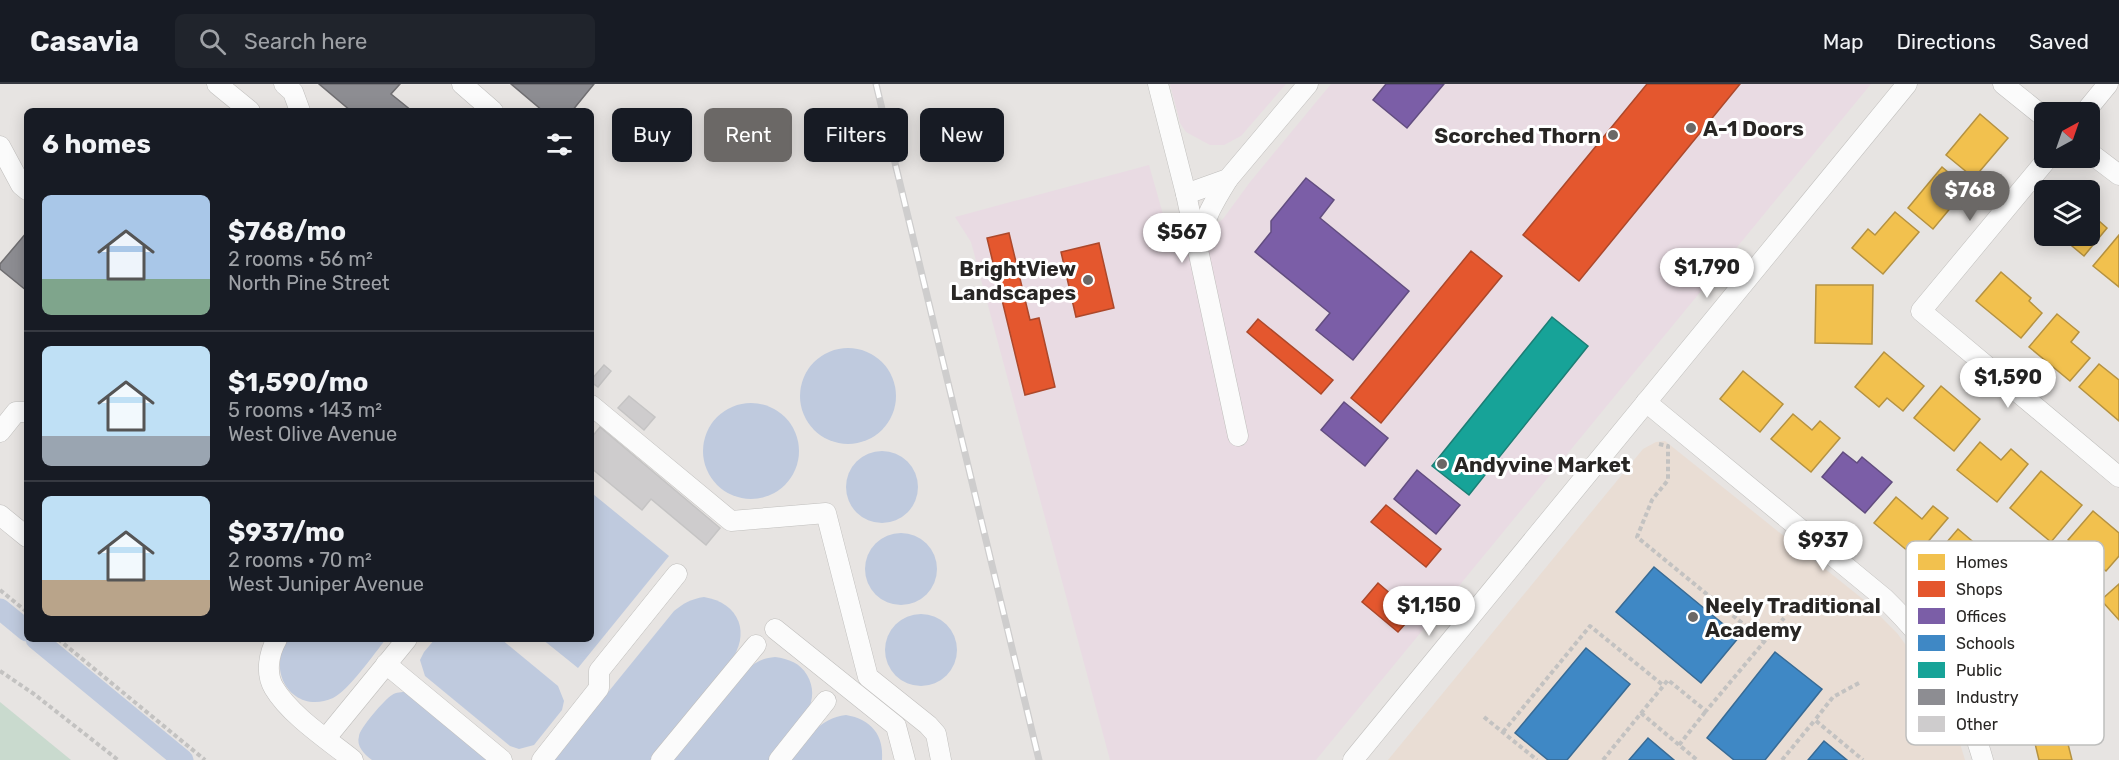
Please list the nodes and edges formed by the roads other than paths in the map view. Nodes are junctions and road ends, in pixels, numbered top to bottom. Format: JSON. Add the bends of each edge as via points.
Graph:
{"nodes":[{"id":1,"x":217,"y":84,"type":"edge"},
{"id":2,"x":284,"y":84,"type":"edge"},
{"id":3,"x":462,"y":84,"type":"edge"},
{"id":4,"x":1158,"y":84,"type":"edge"},
{"id":5,"x":1308,"y":84,"type":"edge"},
{"id":6,"x":1907,"y":84,"type":"edge"},
{"id":7,"x":2003,"y":84,"type":"edge"},
{"id":8,"x":2108,"y":84,"type":"edge"},
{"id":9,"x":2093,"y":102,"type":"edge"},
{"id":10,"x":246,"y":108,"type":"edge"},
{"id":11,"x":299,"y":108,"type":"edge"},
{"id":12,"x":490,"y":108,"type":"edge"},
{"id":13,"x":2034,"y":109,"type":"edge"},
{"id":14,"x":0,"y":146,"type":"edge"},
{"id":15,"x":2100,"y":161,"type":"edge"},
{"id":16,"x":2040,"y":168,"type":"edge"},
{"id":17,"x":2119,"y":175,"type":"edge"},
{"id":18,"x":1228,"y":179,"type":"junction"},
{"id":19,"x":24,"y":188,"type":"edge"},
{"id":20,"x":1186,"y":194,"type":"junction"},
{"id":21,"x":1199,"y":253,"type":"junction"},
{"id":22,"x":1646,"y":402,"type":"junction"},
{"id":23,"x":594,"y":407,"type":"edge"},
{"id":24,"x":24,"y":412,"type":"edge"},
{"id":25,"x":0,"y":432,"type":"edge"},
{"id":26,"x":1238,"y":436,"type":"dead end"},
{"id":27,"x":2119,"y":477,"type":"edge"},
{"id":28,"x":0,"y":515,"type":"edge"},
{"id":29,"x":24,"y":535,"type":"edge"},
{"id":30,"x":677,"y":574,"type":"dead end"},
{"id":31,"x":1906,"y":620,"type":"edge"},
{"id":32,"x":775,"y":629,"type":"dead end"},
{"id":33,"x":275,"y":642,"type":"edge"},
{"id":34,"x":404,"y":642,"type":"edge"},
{"id":35,"x":756,"y":645,"type":"dead end"},
{"id":36,"x":386,"y":664,"type":"junction"},
{"id":37,"x":826,"y":701,"type":"dead end"},
{"id":38,"x":326,"y":738,"type":"junction"},
{"id":39,"x":1978,"y":745,"type":"edge"},
{"id":40,"x":901,"y":757,"type":"edge"},
{"id":41,"x":353,"y":760,"type":"edge"},
{"id":42,"x":502,"y":760,"type":"edge"},
{"id":43,"x":542,"y":760,"type":"edge"},
{"id":44,"x":661,"y":760,"type":"edge"},
{"id":45,"x":779,"y":760,"type":"edge"},
{"id":46,"x":941,"y":760,"type":"edge"},
{"id":47,"x":1353,"y":760,"type":"edge"},
{"id":48,"x":1983,"y":760,"type":"edge"}],
"edges":[{"from":1,"to":10,"type":"street"},
{"from":2,"to":11,"type":"street","via":[[294,92]]},
{"from":3,"to":12,"type":"street"},
{"from":4,"to":20,"type":"street"},
{"from":5,"to":18,"type":"street"},
{"from":6,"to":22,"type":"street"},
{"from":7,"to":13,"type":"street"},
{"from":8,"to":9,"type":"street"},
{"from":14,"to":19,"type":"street"},
{"from":15,"to":17,"type":"street"},
{"from":16,"to":27,"type":"street","via":[[1921,311]]},
{"from":18,"to":20,"type":"street"},
{"from":18,"to":21,"type":"street","via":[[1209,211]]},
{"from":20,"to":21,"type":"street"},
{"from":21,"to":26,"type":"street"},
{"from":22,"to":31,"type":"street"},
{"from":22,"to":47,"type":"street"},
{"from":23,"to":46,"type":"street","via":[[731,521],[826,513],[868,677],[936,734]]},
{"from":24,"to":25,"type":"street","via":[[16,412]]},
{"from":28,"to":29,"type":"street"},
{"from":30,"to":43,"type":"street","via":[[599,671],[600,688]]},
{"from":32,"to":40,"type":"street","via":[[896,726]]},
{"from":33,"to":38,"type":"street","via":[[268,660],[272,687]]},
{"from":34,"to":36,"type":"street"},
{"from":35,"to":44,"type":"street"},
{"from":36,"to":38,"type":"street"},
{"from":36,"to":42,"type":"street"},
{"from":37,"to":45,"type":"street"},
{"from":38,"to":41,"type":"street"},
{"from":39,"to":48,"type":"street"}]}
